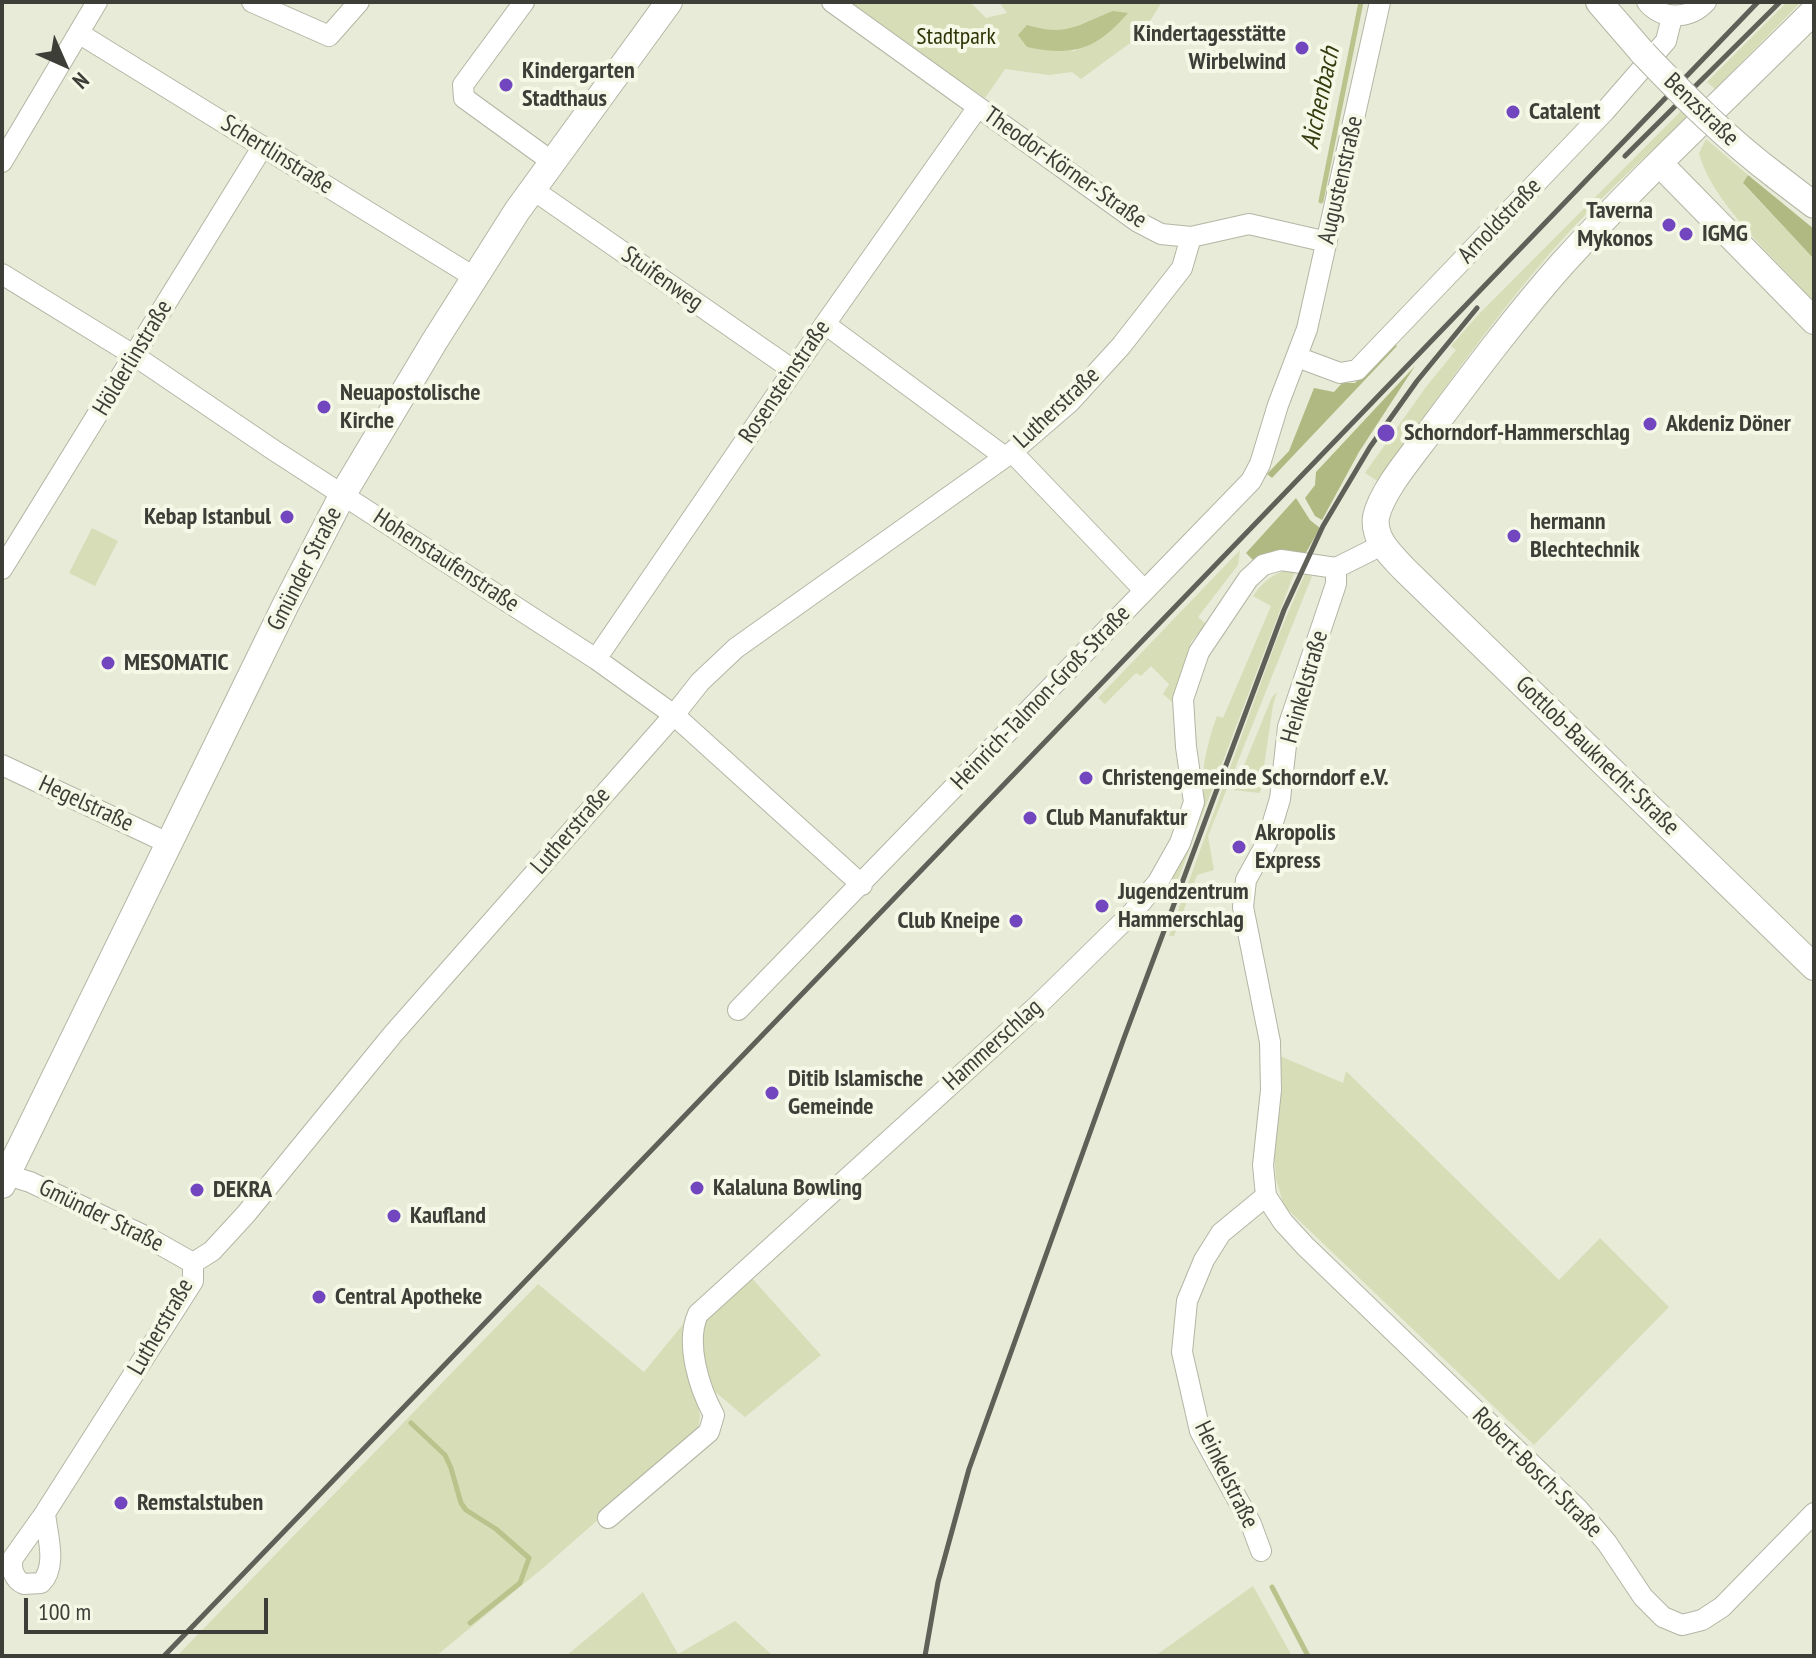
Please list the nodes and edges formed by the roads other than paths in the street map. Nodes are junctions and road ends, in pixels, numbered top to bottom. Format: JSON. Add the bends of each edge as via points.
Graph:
{"nodes":[{"id":1,"x":97,"y":2,"type":"edge"},
{"id":2,"x":252,"y":2,"type":"edge"},
{"id":3,"x":359,"y":2,"type":"edge"},
{"id":4,"x":524,"y":2,"type":"edge"},
{"id":5,"x":669,"y":2,"type":"edge"},
{"id":6,"x":832,"y":2,"type":"edge"},
{"id":7,"x":1380,"y":2,"type":"edge"},
{"id":8,"x":1599,"y":2,"type":"edge"},
{"id":9,"x":1647,"y":2,"type":"edge"},
{"id":10,"x":1706,"y":2,"type":"edge"},
{"id":11,"x":1814,"y":11,"type":"edge"},
{"id":12,"x":1672,"y":17,"type":"junction"},
{"id":13,"x":80,"y":34,"type":"junction"},
{"id":14,"x":978,"y":107,"type":"junction"},
{"id":15,"x":263,"y":146,"type":"junction"},
{"id":16,"x":551,"y":161,"type":"junction"},
{"id":17,"x":2,"y":162,"type":"edge"},
{"id":18,"x":1660,"y":164,"type":"junction"},
{"id":19,"x":532,"y":189,"type":"junction"},
{"id":20,"x":1814,"y":205,"type":"edge"},
{"id":21,"x":1191,"y":237,"type":"junction"},
{"id":22,"x":1327,"y":242,"type":"junction"},
{"id":23,"x":2,"y":274,"type":"edge"},
{"id":24,"x":474,"y":277,"type":"junction"},
{"id":25,"x":1814,"y":321,"type":"edge"},
{"id":26,"x":825,"y":324,"type":"junction"},
{"id":27,"x":135,"y":356,"type":"junction"},
{"id":28,"x":1297,"y":357,"type":"junction"},
{"id":29,"x":793,"y":370,"type":"junction"},
{"id":30,"x":1008,"y":454,"type":"junction"},
{"id":31,"x":343,"y":494,"type":"junction"},
{"id":32,"x":1382,"y":545,"type":"junction"},
{"id":33,"x":1336,"y":568,"type":"junction"},
{"id":34,"x":2,"y":569,"type":"edge"},
{"id":35,"x":1144,"y":590,"type":"junction"},
{"id":36,"x":596,"y":659,"type":"junction"},
{"id":37,"x":674,"y":715,"type":"junction"},
{"id":38,"x":2,"y":765,"type":"edge"},
{"id":39,"x":170,"y":844,"type":"junction"},
{"id":40,"x":862,"y":885,"type":"junction"},
{"id":41,"x":1814,"y":967,"type":"edge"},
{"id":42,"x":738,"y":1010,"type":"dead end"},
{"id":43,"x":5,"y":1180,"type":"edge"},
{"id":44,"x":1266,"y":1196,"type":"junction"},
{"id":45,"x":193,"y":1263,"type":"junction"},
{"id":46,"x":45,"y":1513,"type":"dead end"},
{"id":47,"x":1814,"y":1513,"type":"edge"},
{"id":48,"x":608,"y":1518,"type":"dead end"},
{"id":49,"x":1261,"y":1551,"type":"dead end"}],
"edges":[{"from":1,"to":13,"type":"street"},
{"from":2,"to":3,"type":"street","via":[[329,36]]},
{"from":4,"to":16,"type":"street","via":[[463,85],[464,98]]},
{"from":5,"to":16,"type":"street","name":"Gmünder Straße"},
{"from":6,"to":14,"type":"street","name":"Theodor-Körner-Straße"},
{"from":7,"to":22,"type":"street","name":"Augustenstraße"},
{"from":8,"to":20,"type":"street","name":"Benzstraße","bridge":true,"via":[[1691,104]]},
{"from":9,"to":12,"type":"street"},
{"from":10,"to":12,"type":"street","via":[[1697,11]]},
{"from":11,"to":18,"type":"street"},
{"from":12,"to":28,"type":"street","name":"Arnoldstraße","via":[[1666,41],[1605,111],[1357,370],[1340,373]]},
{"from":13,"to":15,"type":"street","name":"Schertlinstraße"},
{"from":13,"to":17,"type":"street"},
{"from":14,"to":21,"type":"street","name":"Theodor-Körner-Straße","via":[[1138,222],[1161,234]]},
{"from":14,"to":26,"type":"street","name":"Rosensteinstraße"},
{"from":15,"to":24,"type":"street","name":"Schertlinstraße"},
{"from":15,"to":27,"type":"street","name":"Hölderlinstraße"},
{"from":16,"to":19,"type":"street","name":"Gmünder Straße"},
{"from":18,"to":25,"type":"street"},
{"from":18,"to":32,"type":"street","via":[[1561,265],[1449,406],[1378,510]]},
{"from":19,"to":24,"type":"street","name":"Gmünder Straße"},
{"from":19,"to":29,"type":"street","name":"Stuifenweg"},
{"from":21,"to":22,"type":"street","name":"Theodor-Körner-Straße","via":[[1249,224]]},
{"from":21,"to":30,"type":"street","name":"Lutherstraße","via":[[1182,268],[1121,346],[1069,403]]},
{"from":22,"to":28,"type":"street","name":"Augustenstraße"},
{"from":23,"to":27,"type":"street","name":"Hohenstaufenstraße"},
{"from":24,"to":31,"type":"street","name":"Gmünder Straße"},
{"from":26,"to":29,"type":"street","name":"Rosensteinstraße"},
{"from":26,"to":30,"type":"street"},
{"from":27,"to":31,"type":"street","name":"Hohenstaufenstraße"},
{"from":27,"to":34,"type":"street","name":"Hölderlinstraße"},
{"from":28,"to":35,"type":"street","name":"Heinrich-Talmon-Groß-Straße","via":[[1251,481]]},
{"from":29,"to":36,"type":"street","name":"Rosensteinstraße"},
{"from":30,"to":35,"type":"street"},
{"from":30,"to":37,"type":"street","name":"Lutherstraße","via":[[736,648]]},
{"from":31,"to":36,"type":"street","name":"Hohenstaufenstraße"},
{"from":31,"to":39,"type":"street","name":"Gmünder Straße"},
{"from":32,"to":33,"type":"street"},
{"from":32,"to":41,"type":"street","name":"Gottlob-Bauknecht-Straße"},
{"from":33,"to":44,"type":"street","name":"Heinkelstraße","via":[[1336,584],[1288,727],[1280,799],[1267,842],[1246,880],[1243,907],[1270,1042]]},
{"from":33,"to":48,"type":"street","name":"Hammerschlag","via":[[1281,560],[1263,565],[1248,579],[1199,652],[1183,699],[1194,802],[1180,843],[1158,882],[1036,1007],[698,1314],[694,1350],[702,1395],[714,1415],[709,1432]]},
{"from":35,"to":40,"type":"street","name":"Heinrich-Talmon-Groß-Straße"},
{"from":36,"to":37,"type":"street","name":"Hohenstaufenstraße"},
{"from":37,"to":40,"type":"street","name":"Hohenstaufenstraße"},
{"from":37,"to":45,"type":"street","name":"Lutherstraße","via":[[393,1034],[246,1214],[212,1251]]},
{"from":38,"to":39,"type":"street","name":"Hegelstraße"},
{"from":39,"to":43,"type":"street","name":"Gmünder Straße"},
{"from":40,"to":42,"type":"street","name":"Heinrich-Talmon-Groß-Straße"},
{"from":43,"to":45,"type":"street","name":"Gmünder Straße","via":[[30,1182]]},
{"from":44,"to":47,"type":"street","name":"Robert-Bosch-Straße","via":[[1305,1246],[1578,1509],[1663,1617],[1682,1625],[1722,1607]]},
{"from":44,"to":49,"type":"street","name":"Heinkelstraße","via":[[1221,1233],[1204,1260],[1187,1301],[1182,1352],[1200,1431]]},
{"from":45,"to":46,"type":"street","name":"Lutherstraße","via":[[193,1281]]}]}
